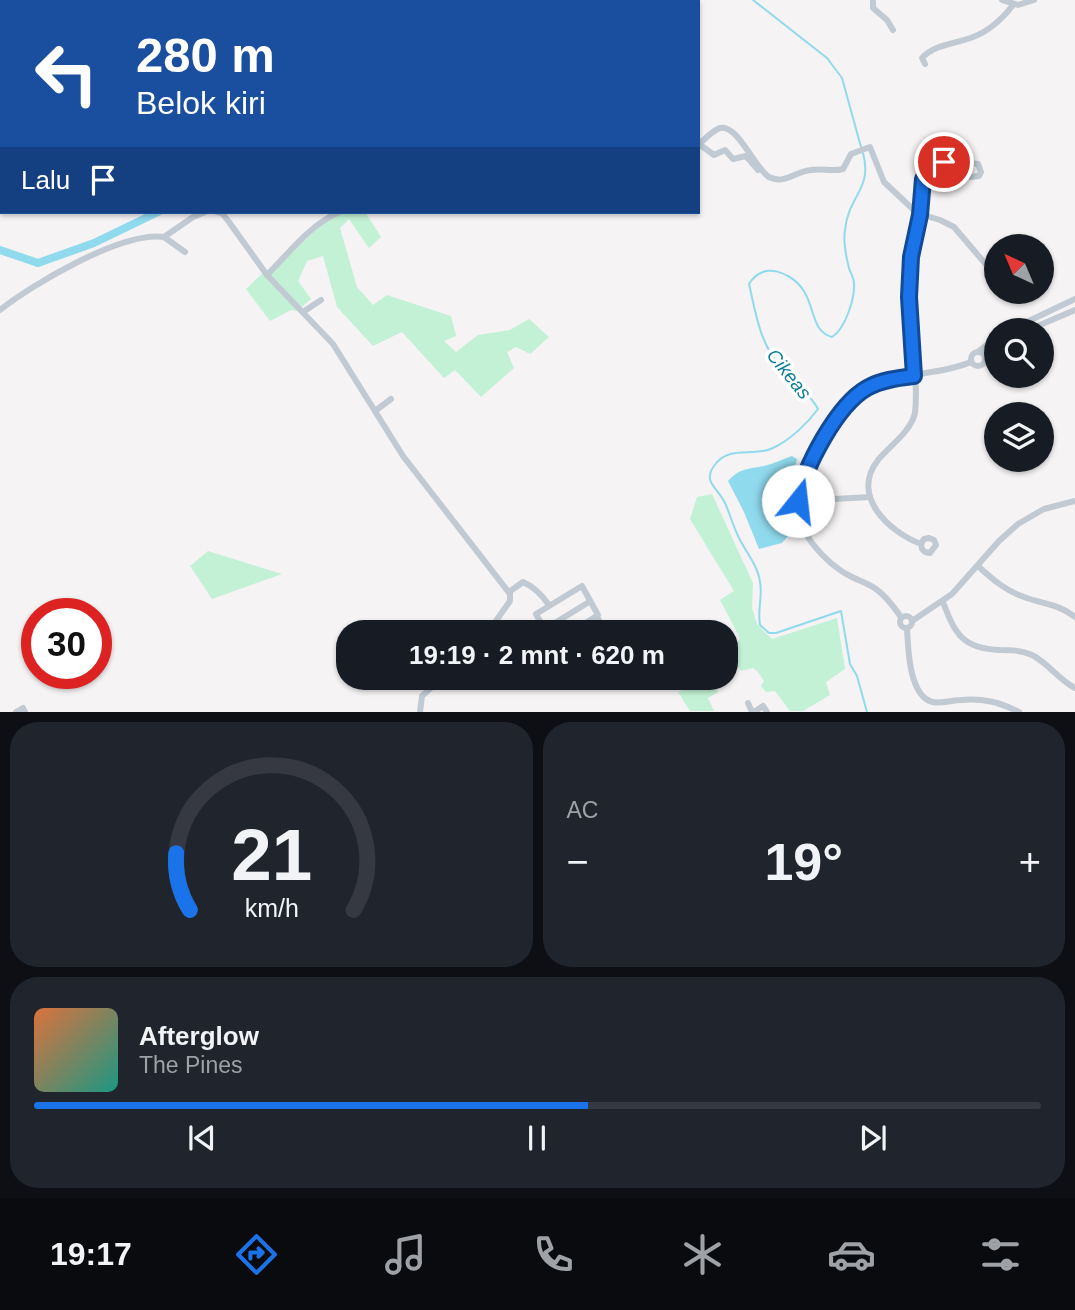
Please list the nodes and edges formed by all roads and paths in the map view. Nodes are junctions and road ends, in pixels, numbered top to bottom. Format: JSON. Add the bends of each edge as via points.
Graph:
{"nodes":[{"id":1,"x":873,"y":0,"type":"edge"},
{"id":2,"x":1002,"y":0,"type":"edge"},
{"id":3,"x":1034,"y":0,"type":"edge"},
{"id":4,"x":1013,"y":5,"type":"junction"},
{"id":5,"x":893,"y":30,"type":"dead end"},
{"id":6,"x":925,"y":64,"type":"dead end"},
{"id":7,"x":700,"y":143,"type":"edge"},
{"id":8,"x":700,"y":145,"type":"edge"},
{"id":9,"x":969,"y":165,"type":"dead end"},
{"id":10,"x":761,"y":169,"type":"junction"},
{"id":11,"x":200,"y":214,"type":"edge"},
{"id":12,"x":219,"y":214,"type":"edge"},
{"id":13,"x":335,"y":214,"type":"edge"},
{"id":14,"x":920,"y":215,"type":"junction"},
{"id":15,"x":164,"y":237,"type":"junction"},
{"id":16,"x":184,"y":252,"type":"dead end"},
{"id":17,"x":984,"y":259,"type":"edge"},
{"id":18,"x":267,"y":275,"type":"junction"},
{"id":19,"x":1075,"y":299,"type":"edge"},
{"id":20,"x":321,"y":300,"type":"dead end"},
{"id":21,"x":0,"y":310,"type":"edge"},
{"id":22,"x":1075,"y":310,"type":"edge"},
{"id":23,"x":303,"y":312,"type":"junction"},
{"id":24,"x":1035,"y":318,"type":"edge"},
{"id":25,"x":1054,"y":319,"type":"edge"},
{"id":26,"x":982,"y":353,"type":"joint"},
{"id":27,"x":971,"y":362,"type":"junction"},
{"id":28,"x":914,"y":376,"type":"junction"},
{"id":29,"x":391,"y":399,"type":"dead end"},
{"id":30,"x":375,"y":411,"type":"junction"},
{"id":31,"x":870,"y":497,"type":"junction"},
{"id":32,"x":798,"y":501,"type":"junction"},
{"id":33,"x":1075,"y":501,"type":"edge"},
{"id":34,"x":921,"y":544,"type":"dead end"},
{"id":35,"x":978,"y":566,"type":"junction"},
{"id":36,"x":509,"y":592,"type":"junction"},
{"id":37,"x":589,"y":601,"type":"junction"},
{"id":38,"x":943,"y":602,"type":"junction"},
{"id":39,"x":550,"y":605,"type":"junction"},
{"id":40,"x":596,"y":616,"type":"junction"},
{"id":41,"x":901,"y":617,"type":"junction"},
{"id":42,"x":1075,"y":617,"type":"edge"},
{"id":43,"x":497,"y":620,"type":"edge"},
{"id":44,"x":539,"y":620,"type":"edge"},
{"id":45,"x":561,"y":620,"type":"edge"},
{"id":46,"x":590,"y":620,"type":"edge"},
{"id":47,"x":598,"y":620,"type":"edge"},
{"id":48,"x":912,"y":621,"type":"junction"},
{"id":49,"x":907,"y":628,"type":"junction"},
{"id":50,"x":1075,"y":688,"type":"edge"},
{"id":51,"x":429,"y":690,"type":"edge"},
{"id":52,"x":748,"y":703,"type":"dead end"},
{"id":53,"x":16,"y":712,"type":"edge"},
{"id":54,"x":24,"y":712,"type":"edge"},
{"id":55,"x":420,"y":712,"type":"edge"},
{"id":56,"x":753,"y":712,"type":"edge"},
{"id":57,"x":767,"y":712,"type":"edge"},
{"id":58,"x":1019,"y":712,"type":"edge"}],
"edges":[{"from":1,"to":5,"type":"street","via":[[873,8]]},
{"from":2,"to":4,"type":"street"},
{"from":3,"to":4,"type":"street"},
{"from":4,"to":6,"type":"street","via":[[985,31],[929,51],[922,58]]},
{"from":7,"to":10,"type":"street","via":[[719,128],[726,128]]},
{"from":8,"to":10,"type":"street","via":[[714,155],[725,150],[733,159],[746,156]]},
{"from":9,"to":14,"type":"street","via":[[950,160],[926,174]]},
{"from":10,"to":14,"type":"street","via":[[779,179],[809,170],[839,170],[851,154],[872,148],[884,182]]},
{"from":11,"to":15,"type":"street"},
{"from":12,"to":18,"type":"street"},
{"from":13,"to":18,"type":"street","via":[[314,228]]},
{"from":14,"to":17,"type":"street","via":[[954,228]]},
{"from":14,"to":28,"type":"street","via":[[909,279]]},
{"from":15,"to":16,"type":"street"},
{"from":15,"to":21,"type":"street","via":[[153,235],[82,260],[32,286]]},
{"from":18,"to":23,"type":"street"},
{"from":19,"to":24,"type":"street"},
{"from":20,"to":23,"type":"street"},
{"from":22,"to":25,"type":"street"},
{"from":23,"to":30,"type":"street","via":[[333,344]]},
{"from":26,"to":27,"type":"street","via":[[973,353]]},
{"from":26,"to":27,"type":"street","via":[[983,364]]},
{"from":27,"to":28,"type":"street"},
{"from":28,"to":31,"type":"street","via":[[914,419],[873,469]]},
{"from":28,"to":32,"type":"street","via":[[875,384],[852,400],[810,462]]},
{"from":29,"to":30,"type":"street"},
{"from":30,"to":36,"type":"street","via":[[403,456]]},
{"from":31,"to":32,"type":"street"},
{"from":31,"to":34,"type":"street","via":[[887,524]]},
{"from":32,"to":41,"type":"street","via":[[804,529],[819,551],[842,572],[878,590]]},
{"from":33,"to":35,"type":"street","via":[[1044,509],[1018,524]]},
{"from":35,"to":38,"type":"street"},
{"from":35,"to":42,"type":"street","via":[[1004,588]]},
{"from":36,"to":39,"type":"street","via":[[523,582]]},
{"from":36,"to":43,"type":"street","via":[[510,601]]},
{"from":37,"to":39,"type":"street","via":[[582,586]]},
{"from":37,"to":40,"type":"street"},
{"from":37,"to":45,"type":"street"},
{"from":38,"to":48,"type":"street"},
{"from":38,"to":50,"type":"street","via":[[965,641],[1029,654]]},
{"from":39,"to":44,"type":"street","via":[[536,614]]},
{"from":40,"to":46,"type":"street"},
{"from":40,"to":47,"type":"street"},
{"from":41,"to":48,"type":"street","via":[[907,615]]},
{"from":41,"to":49,"type":"street","via":[[900,626]]},
{"from":48,"to":49,"type":"street"},
{"from":49,"to":58,"type":"street","via":[[910,666],[919,691],[928,700],[985,699]]},
{"from":51,"to":55,"type":"street","via":[[422,696]]},
{"from":52,"to":56,"type":"street"},
{"from":53,"to":54,"type":"street","via":[[23,708]]},
{"from":56,"to":57,"type":"street","via":[[763,706]]}]}
